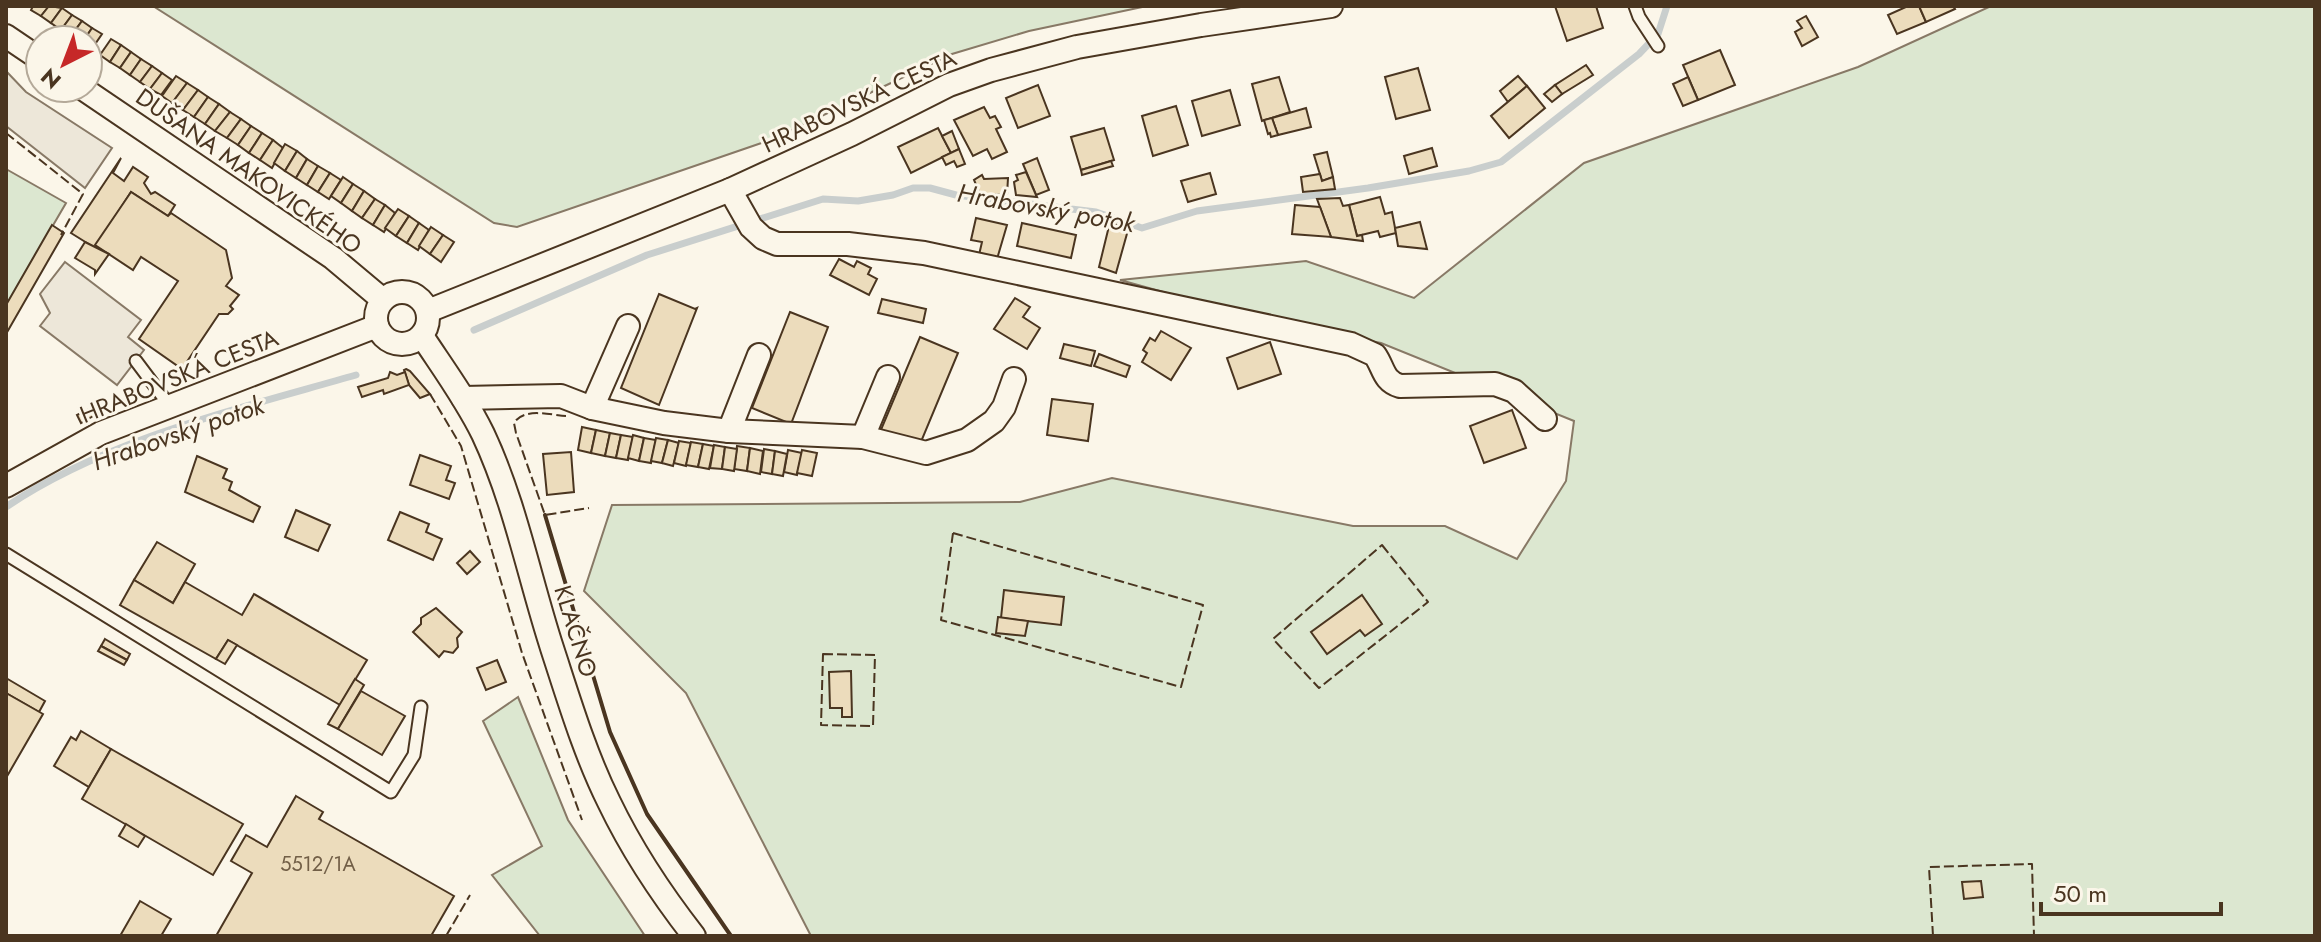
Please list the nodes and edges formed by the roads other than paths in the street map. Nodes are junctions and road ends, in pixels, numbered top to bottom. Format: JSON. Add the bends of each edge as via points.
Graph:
{"nodes":[{"id":1,"x":1331,"y":6,"type":"edge"},
{"id":2,"x":1635,"y":6,"type":"edge"},
{"id":3,"x":6,"y":36,"type":"edge"},
{"id":4,"x":1658,"y":46,"type":"dead end"},
{"id":5,"x":24,"y":48,"type":"edge"},
{"id":6,"x":104,"y":103,"type":"edge"},
{"id":7,"x":730,"y":190,"type":"junction"},
{"id":8,"x":383,"y":300,"type":"junction"},
{"id":9,"x":428,"y":311,"type":"junction"},
{"id":10,"x":377,"y":326,"type":"junction"},
{"id":11,"x":628,"y":326,"type":"dead end"},
{"id":12,"x":422,"y":336,"type":"junction"},
{"id":13,"x":759,"y":355,"type":"dead end"},
{"id":14,"x":136,"y":361,"type":"dead end"},
{"id":15,"x":888,"y":377,"type":"dead end"},
{"id":16,"x":1014,"y":379,"type":"dead end"},
{"id":17,"x":463,"y":398,"type":"junction"},
{"id":18,"x":169,"y":405,"type":"junction"},
{"id":19,"x":592,"y":408,"type":"junction"},
{"id":20,"x":1545,"y":419,"type":"dead end"},
{"id":21,"x":729,"y":431,"type":"junction"},
{"id":22,"x":863,"y":437,"type":"junction"},
{"id":23,"x":6,"y":486,"type":"edge"},
{"id":24,"x":6,"y":554,"type":"edge"},
{"id":25,"x":421,"y":707,"type":"dead end"},
{"id":26,"x":694,"y":936,"type":"edge"}],
"edges":[{"from":1,"to":7,"type":"street","name":"HRABOVSKÁ CESTA","via":[[1077,47],[991,70]]},
{"from":2,"to":4,"type":"lane"},
{"from":3,"to":5,"type":"street"},
{"from":6,"to":8,"type":"street","name":"DUŠANA MAKOVICKÉHO","via":[[333,258]]},
{"from":7,"to":9,"type":"street","name":"HRABOVSKÁ CESTA"},
{"from":7,"to":20,"type":"street","via":[[746,219],[763,238],[777,244],[848,244],[924,253],[1351,344],[1375,355],[1391,383],[1495,384],[1514,391]]},
{"from":8,"to":9,"type":"street","via":[[408,293]]},
{"from":8,"to":10,"type":"street"},
{"from":9,"to":12,"type":"street"},
{"from":10,"to":12,"type":"street","via":[[396,344]]},
{"from":10,"to":18,"type":"street","name":"HRABOVSKÁ CESTA"},
{"from":11,"to":19,"type":"street"},
{"from":12,"to":17,"type":"street","name":"KLAČNO"},
{"from":13,"to":21,"type":"street"},
{"from":14,"to":18,"type":"lane"},
{"from":15,"to":22,"type":"street"},
{"from":16,"to":22,"type":"street","via":[[994,421],[967,440],[926,453]]},
{"from":17,"to":19,"type":"street","via":[[561,396]]},
{"from":17,"to":26,"type":"street","name":"KLAČNO","via":[[500,474],[552,647],[609,802]]},
{"from":18,"to":23,"type":"street","name":"HRABOVSKÁ CESTA","via":[[101,433]]},
{"from":19,"to":21,"type":"street"},
{"from":21,"to":22,"type":"street"},
{"from":24,"to":25,"type":"lane","via":[[391,792],[414,755]]}]}
